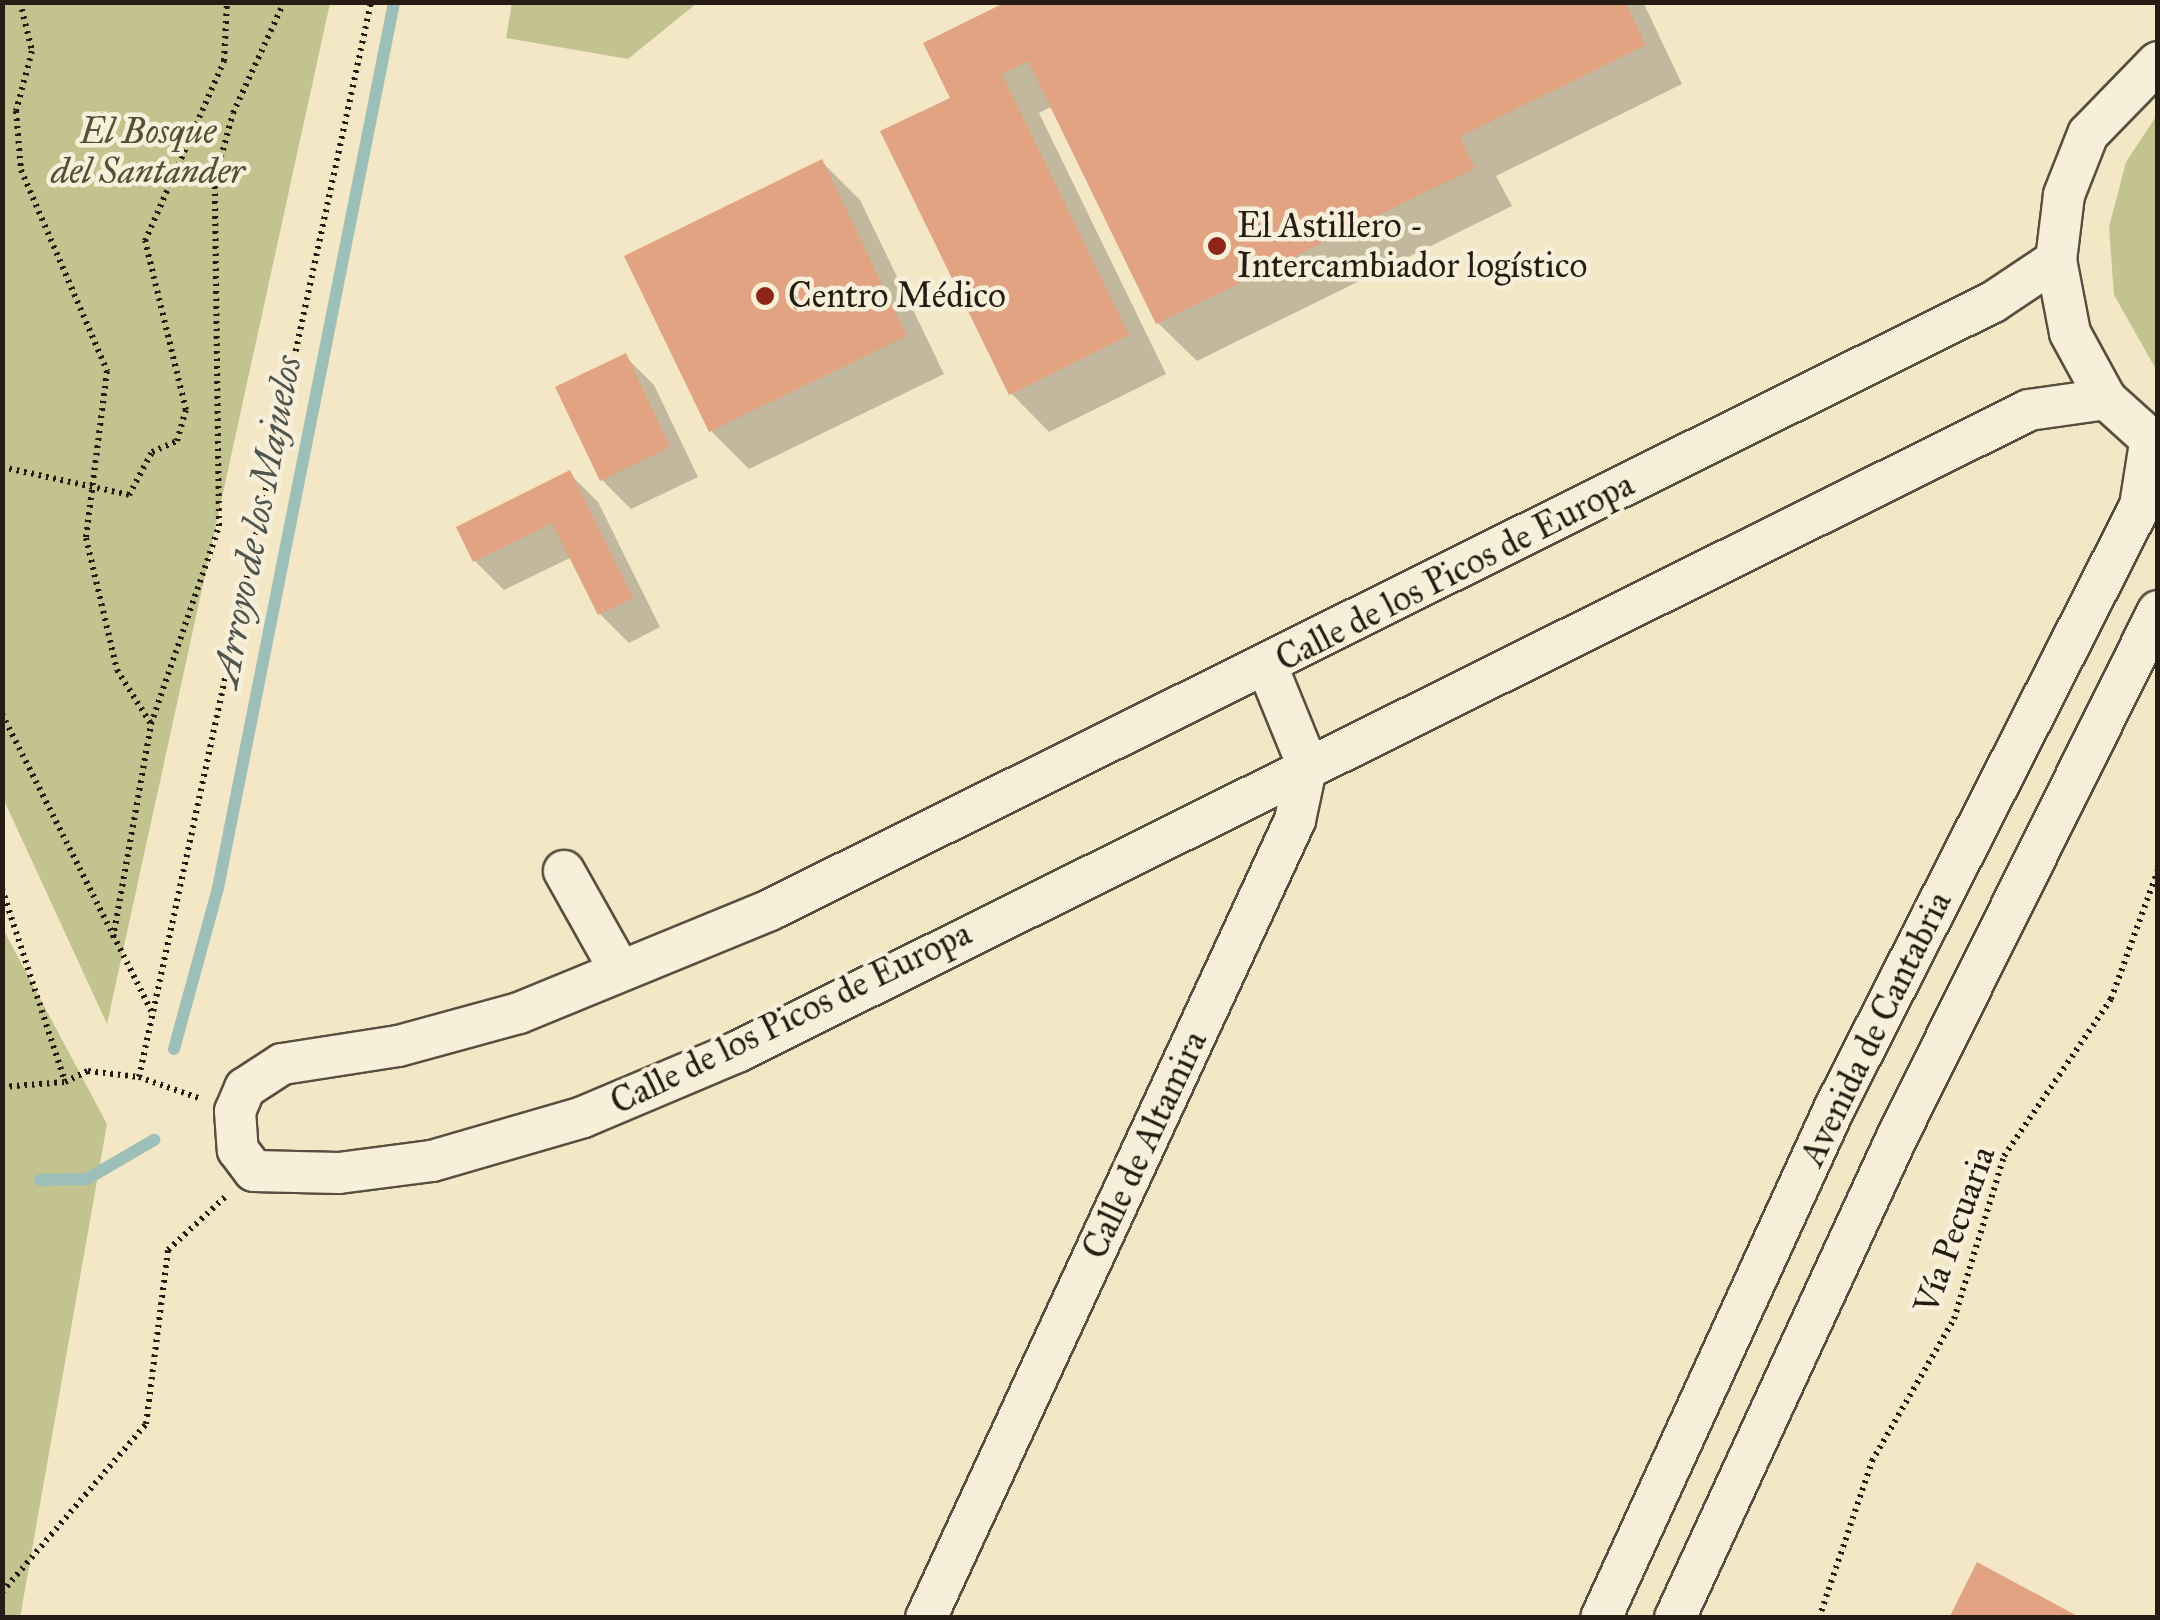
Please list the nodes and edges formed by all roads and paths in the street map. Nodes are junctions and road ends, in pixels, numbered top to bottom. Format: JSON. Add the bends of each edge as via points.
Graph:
{"nodes":[{"id":1,"x":20,"y":2,"type":"edge"},
{"id":2,"x":227,"y":2,"type":"edge"},
{"id":3,"x":284,"y":2,"type":"edge"},
{"id":4,"x":372,"y":2,"type":"edge"},
{"id":5,"x":2158,"y":62,"type":"edge"},
{"id":6,"x":2056,"y":260,"type":"junction"},
{"id":7,"x":2106,"y":399,"type":"junction"},
{"id":8,"x":2154,"y":444,"type":"edge"},
{"id":9,"x":2,"y":457,"type":"edge"},
{"id":10,"x":2,"y":467,"type":"edge"},
{"id":11,"x":15,"y":467,"type":"junction"},
{"id":12,"x":93,"y":486,"type":"junction"},
{"id":13,"x":2158,"y":611,"type":"edge"},
{"id":14,"x":1267,"y":666,"type":"junction"},
{"id":15,"x":2,"y":714,"type":"edge"},
{"id":16,"x":151,"y":724,"type":"junction"},
{"id":17,"x":1307,"y":764,"type":"junction"},
{"id":18,"x":2158,"y":870,"type":"edge"},
{"id":19,"x":564,"y":871,"type":"dead end"},
{"id":20,"x":2,"y":890,"type":"edge"},
{"id":21,"x":113,"y":938,"type":"junction"},
{"id":22,"x":619,"y":969,"type":"junction"},
{"id":23,"x":152,"y":1013,"type":"junction"},
{"id":24,"x":140,"y":1077,"type":"junction"},
{"id":25,"x":64,"y":1082,"type":"junction"},
{"id":26,"x":2,"y":1087,"type":"edge"},
{"id":27,"x":235,"y":1111,"type":"junction"},
{"id":28,"x":254,"y":1171,"type":"junction"},
{"id":29,"x":2,"y":1592,"type":"edge"},
{"id":30,"x":926,"y":1618,"type":"edge"},
{"id":31,"x":1601,"y":1618,"type":"edge"},
{"id":32,"x":1675,"y":1618,"type":"edge"},
{"id":33,"x":1819,"y":1618,"type":"edge"}],
"edges":[{"from":1,"to":12,"type":"path","via":[[32,51],[16,110],[21,170],[107,371]]},
{"from":2,"to":12,"type":"path","via":[[224,61],[145,242],[186,410],[182,426],[177,441],[152,452],[129,495]]},
{"from":3,"to":16,"type":"path","via":[[232,113],[215,179],[219,526]]},
{"from":4,"to":23,"type":"path","via":[[177,933]]},
{"from":5,"to":6,"type":"street","via":[[2129,82],[2088,134],[2064,195]]},
{"from":6,"to":7,"type":"street","via":[[2070,333]]},
{"from":6,"to":14,"type":"street","name":"Calle de los Picos de Europa","via":[[1993,302]]},
{"from":7,"to":8,"type":"street"},
{"from":7,"to":17,"type":"street","name":"Calle de los Picos de Europa","via":[[2029,410]]},
{"from":8,"to":31,"type":"street","name":"Avenida de Cantabria","via":[[2140,506],[1834,1109]]},
{"from":9,"to":11,"type":"path"},
{"from":10,"to":11,"type":"path"},
{"from":11,"to":12,"type":"path"},
{"from":12,"to":16,"type":"path","via":[[86,538],[117,670]]},
{"from":13,"to":32,"type":"street","name":"Avenida de Cantabria","via":[[1897,1137]]},
{"from":14,"to":17,"type":"street"},
{"from":14,"to":22,"type":"street","name":"Calle de los Picos de Europa","via":[[770,910]]},
{"from":15,"to":21,"type":"path"},
{"from":16,"to":21,"type":"path"},
{"from":17,"to":28,"type":"street","name":"Calle de los Picos de Europa","via":[[739,1051],[582,1117],[432,1161]]},
{"from":17,"to":30,"type":"street","name":"Calle de Altamira","via":[[1295,820]]},
{"from":18,"to":33,"type":"path","name":"Vía Pecuaria","via":[[2111,999],[2004,1156],[1954,1319],[1872,1461]]},
{"from":19,"to":22,"type":"street"},
{"from":20,"to":25,"type":"path"},
{"from":21,"to":23,"type":"path"},
{"from":22,"to":27,"type":"street","name":"Calle de los Picos de Europa","via":[[519,1013],[398,1046],[282,1064],[246,1088]]},
{"from":23,"to":24,"type":"path"},
{"from":24,"to":25,"type":"path","via":[[88,1070]]},
{"from":24,"to":27,"type":"path"},
{"from":25,"to":26,"type":"path"},
{"from":27,"to":28,"type":"street","via":[[238,1150]]},
{"from":28,"to":29,"type":"path","via":[[168,1250],[146,1424]]}]}
